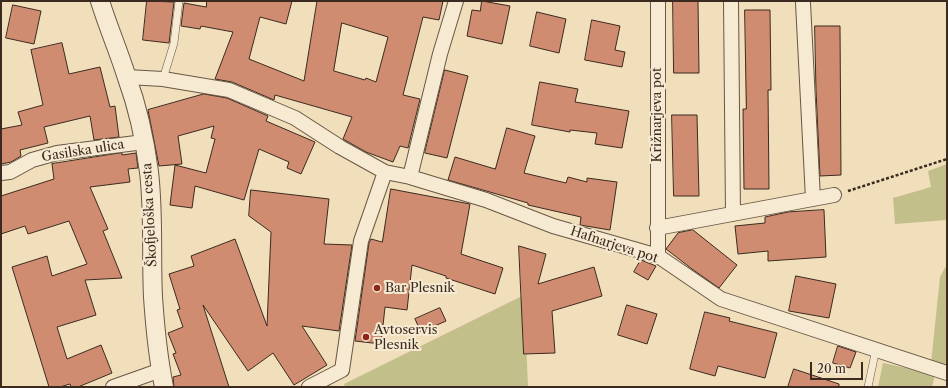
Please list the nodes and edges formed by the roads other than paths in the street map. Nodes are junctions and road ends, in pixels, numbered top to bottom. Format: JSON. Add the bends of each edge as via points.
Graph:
{"nodes":[{"id":1,"x":100,"y":1,"type":"edge"},
{"id":2,"x":179,"y":1,"type":"edge"},
{"id":3,"x":456,"y":1,"type":"edge"},
{"id":4,"x":658,"y":1,"type":"edge"},
{"id":5,"x":731,"y":1,"type":"edge"},
{"id":6,"x":803,"y":3,"type":"dead end"},
{"id":7,"x":127,"y":77,"type":"junction"},
{"id":8,"x":163,"y":79,"type":"junction"},
{"id":9,"x":144,"y":142,"type":"junction"},
{"id":10,"x":385,"y":172,"type":"junction"},
{"id":11,"x":1,"y":173,"type":"edge"},
{"id":12,"x":410,"y":177,"type":"junction"},
{"id":13,"x":834,"y":195,"type":"road end"},
{"id":14,"x":813,"y":199,"type":"junction"},
{"id":15,"x":733,"y":214,"type":"junction"},
{"id":16,"x":657,"y":228,"type":"junction"},
{"id":17,"x":658,"y":256,"type":"junction"},
{"id":18,"x":876,"y":349,"type":"junction"},
{"id":19,"x":947,"y":373,"type":"edge"},
{"id":20,"x":162,"y":378,"type":"edge"},
{"id":21,"x":113,"y":387,"type":"edge"},
{"id":22,"x":309,"y":387,"type":"edge"},
{"id":23,"x":868,"y":387,"type":"edge"}],
"edges":[{"from":1,"to":7,"type":"street","name":"Škofjeloška cesta"},
{"from":2,"to":8,"type":"lane","via":[[174,44]]},
{"from":3,"to":12,"type":"street","via":[[440,54]]},
{"from":4,"to":16,"type":"street","name":"Križnarjeva pot"},
{"from":5,"to":15,"type":"street"},
{"from":6,"to":14,"type":"street"},
{"from":7,"to":8,"type":"street","name":"Hafnarjeva pot"},
{"from":7,"to":9,"type":"street","name":"Škofjeloška cesta"},
{"from":8,"to":10,"type":"street","name":"Hafnarjeva pot","via":[[229,90],[296,118]]},
{"from":9,"to":11,"type":"street","name":"Gasilska ulica","via":[[57,153],[32,160],[10,172]]},
{"from":9,"to":20,"type":"street","name":"Škofjeloška cesta","via":[[152,210],[153,296]]},
{"from":10,"to":12,"type":"street","name":"Hafnarjeva pot"},
{"from":10,"to":22,"type":"street","via":[[361,241],[342,370]]},
{"from":12,"to":17,"type":"street","name":"Hafnarjeva pot","via":[[486,200],[553,226]]},
{"from":13,"to":14,"type":"street"},
{"from":14,"to":15,"type":"street"},
{"from":15,"to":16,"type":"street"},
{"from":16,"to":17,"type":"street","name":"Križnarjeva pot"},
{"from":17,"to":18,"type":"street","name":"Hafnarjeva pot","via":[[721,299]]},
{"from":18,"to":19,"type":"street","name":"Hafnarjeva pot"},
{"from":18,"to":23,"type":"lane"},
{"from":20,"to":21,"type":"street"}]}
